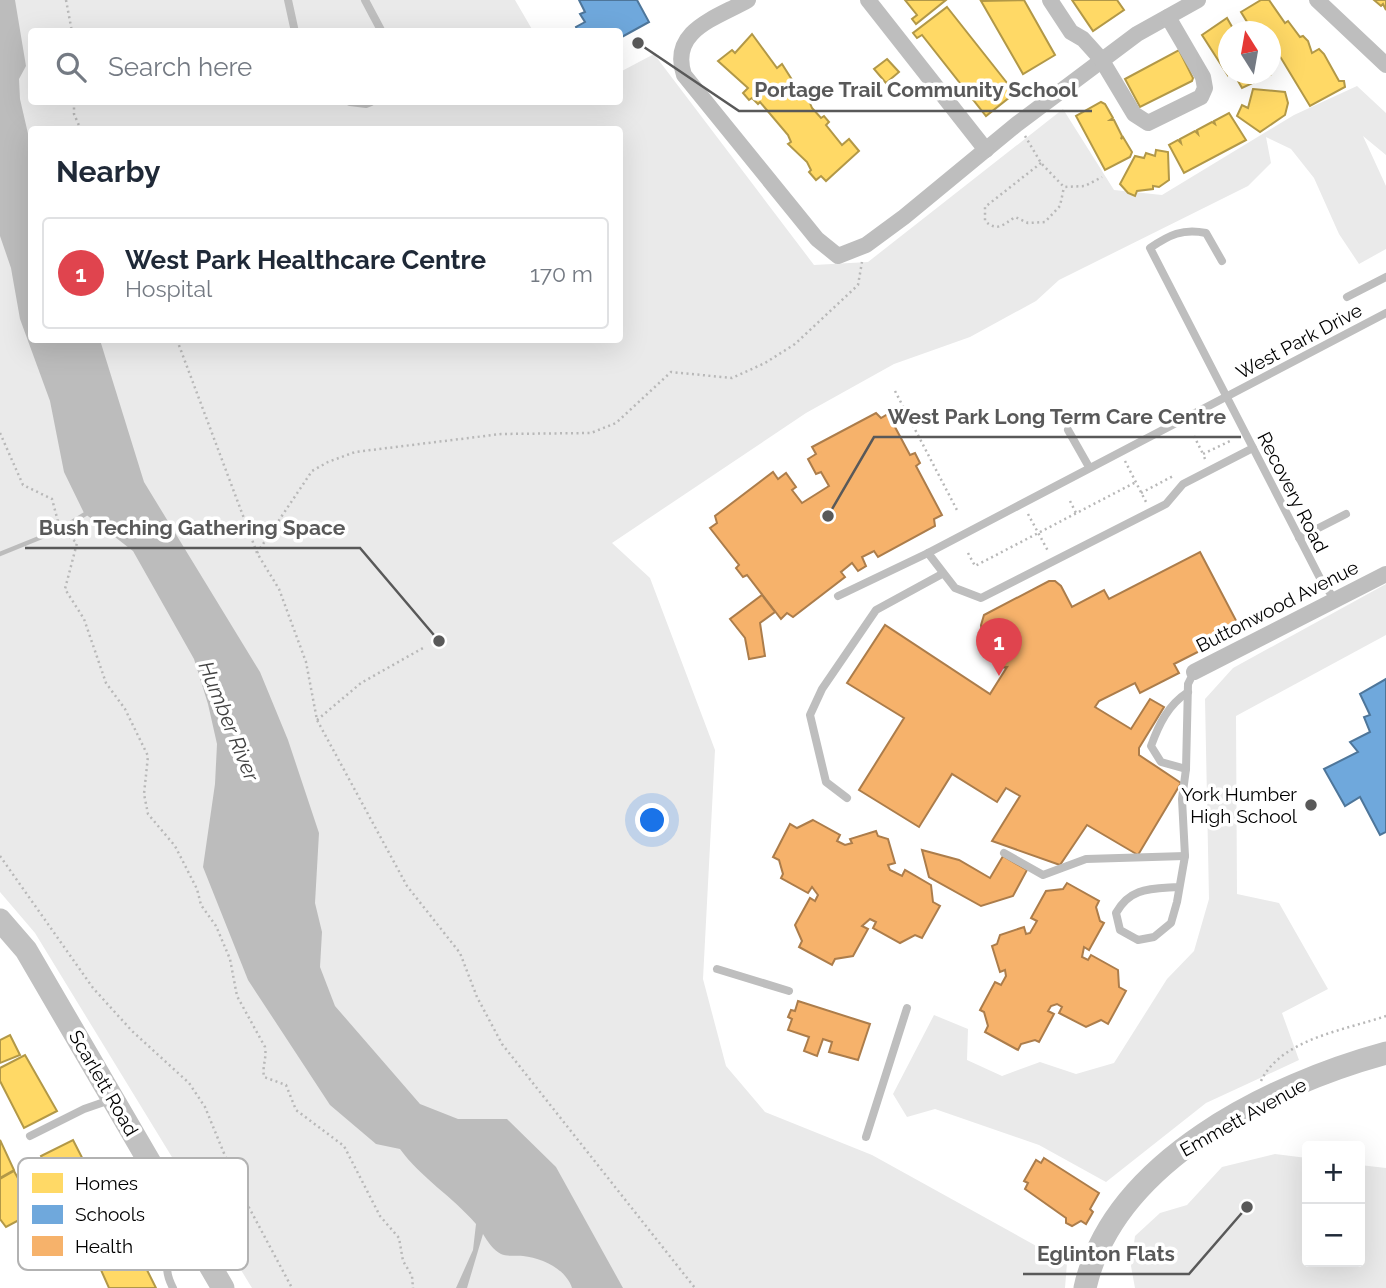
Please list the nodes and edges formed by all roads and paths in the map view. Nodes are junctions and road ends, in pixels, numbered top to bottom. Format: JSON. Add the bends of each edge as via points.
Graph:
{"nodes":[{"id":1,"x":66,"y":0,"type":"edge"},
{"id":2,"x":288,"y":0,"type":"edge"},
{"id":3,"x":365,"y":0,"type":"edge"},
{"id":4,"x":748,"y":0,"type":"edge"},
{"id":5,"x":868,"y":0,"type":"edge"},
{"id":6,"x":1050,"y":0,"type":"edge"},
{"id":7,"x":1198,"y":0,"type":"edge"},
{"id":8,"x":1317,"y":0,"type":"edge"},
{"id":9,"x":1168,"y":17,"type":"junction"},
{"id":10,"x":71,"y":28,"type":"edge"},
{"id":11,"x":294,"y":28,"type":"edge"},
{"id":12,"x":380,"y":28,"type":"edge"},
{"id":13,"x":1101,"y":60,"type":"junction"},
{"id":14,"x":1385,"y":61,"type":"edge"},
{"id":15,"x":74,"y":105,"type":"edge"},
{"id":16,"x":1017,"y":124,"type":"junction"},
{"id":17,"x":79,"y":126,"type":"edge"},
{"id":18,"x":986,"y":150,"type":"junction"},
{"id":19,"x":1041,"y":163,"type":"junction"},
{"id":20,"x":1101,"y":177,"type":"dead end"},
{"id":21,"x":1064,"y":187,"type":"junction"},
{"id":22,"x":866,"y":245,"type":"junction"},
{"id":23,"x":1222,"y":261,"type":"dead end"},
{"id":24,"x":1386,"y":277,"type":"edge"},
{"id":25,"x":1347,"y":297,"type":"dead end"},
{"id":26,"x":1386,"y":313,"type":"edge"},
{"id":27,"x":178,"y":343,"type":"edge"},
{"id":28,"x":895,"y":391,"type":"dead end"},
{"id":29,"x":1227,"y":397,"type":"junction"},
{"id":30,"x":1068,"y":430,"type":"dead end"},
{"id":31,"x":0,"y":433,"type":"edge"},
{"id":32,"x":1194,"y":436,"type":"dead end"},
{"id":33,"x":1230,"y":441,"type":"dead end"},
{"id":34,"x":1253,"y":448,"type":"junction"},
{"id":35,"x":1203,"y":454,"type":"junction"},
{"id":36,"x":1125,"y":461,"type":"dead end"},
{"id":37,"x":1195,"y":465,"type":"dead end"},
{"id":38,"x":1088,"y":467,"type":"junction"},
{"id":39,"x":1184,"y":470,"type":"dead end"},
{"id":40,"x":1136,"y":482,"type":"junction"},
{"id":41,"x":1141,"y":493,"type":"junction"},
{"id":42,"x":1070,"y":501,"type":"dead end"},
{"id":43,"x":1147,"y":504,"type":"dead end"},
{"id":44,"x":958,"y":512,"type":"dead end"},
{"id":45,"x":1027,"y":512,"type":"dead end"},
{"id":46,"x":1076,"y":513,"type":"junction"},
{"id":47,"x":1346,"y":514,"type":"dead end"},
{"id":48,"x":1039,"y":532,"type":"junction"},
{"id":49,"x":1299,"y":538,"type":"junction"},
{"id":50,"x":257,"y":553,"type":"junction"},
{"id":51,"x":928,"y":553,"type":"junction"},
{"id":52,"x":968,"y":553,"type":"dead end"},
{"id":53,"x":1050,"y":554,"type":"dead end"},
{"id":54,"x":942,"y":574,"type":"junction"},
{"id":55,"x":1386,"y":574,"type":"edge"},
{"id":56,"x":838,"y":596,"type":"dead end"},
{"id":57,"x":1335,"y":600,"type":"junction"},
{"id":58,"x":423,"y":648,"type":"dead end"},
{"id":59,"x":1194,"y":672,"type":"joint"},
{"id":60,"x":1188,"y":692,"type":"junction"},
{"id":61,"x":317,"y":720,"type":"junction"},
{"id":62,"x":1186,"y":769,"type":"junction"},
{"id":63,"x":847,"y":798,"type":"dead end"},
{"id":64,"x":1004,"y":853,"type":"dead end"},
{"id":65,"x":0,"y":856,"type":"edge"},
{"id":66,"x":1185,"y":856,"type":"junction"},
{"id":67,"x":1178,"y":887,"type":"junction"},
{"id":68,"x":0,"y":920,"type":"edge"},
{"id":69,"x":717,"y":969,"type":"dead end"},
{"id":70,"x":789,"y":991,"type":"dead end"},
{"id":71,"x":907,"y":1008,"type":"dead end"},
{"id":72,"x":1386,"y":1016,"type":"edge"},
{"id":73,"x":1386,"y":1053,"type":"edge"},
{"id":74,"x":1259,"y":1084,"type":"dead end"},
{"id":75,"x":113,"y":1099,"type":"junction"},
{"id":76,"x":30,"y":1136,"type":"dead end"},
{"id":77,"x":866,"y":1137,"type":"dead end"},
{"id":78,"x":147,"y":1158,"type":"edge"},
{"id":79,"x":226,"y":1158,"type":"edge"},
{"id":80,"x":248,"y":1206,"type":"edge"},
{"id":81,"x":166,"y":1270,"type":"edge"},
{"id":82,"x":213,"y":1270,"type":"edge"},
{"id":83,"x":173,"y":1288,"type":"edge"},
{"id":84,"x":223,"y":1288,"type":"edge"},
{"id":85,"x":292,"y":1288,"type":"edge"},
{"id":86,"x":413,"y":1288,"type":"edge"},
{"id":87,"x":695,"y":1288,"type":"edge"},
{"id":88,"x":1085,"y":1288,"type":"edge"}],
"edges":[{"from":1,"to":10,"type":"path"},
{"from":2,"to":11,"type":"lane"},
{"from":3,"to":12,"type":"lane"},
{"from":4,"to":22,"type":"street","via":[[693,30],[679,60],[684,75],[831,253],[849,254]]},
{"from":5,"to":18,"type":"street"},
{"from":6,"to":13,"type":"street","via":[[1071,32]]},
{"from":7,"to":9,"type":"street"},
{"from":8,"to":14,"type":"street"},
{"from":9,"to":13,"type":"street"},
{"from":9,"to":13,"type":"street","via":[[1205,82],[1200,97],[1155,122],[1140,121]]},
{"from":13,"to":16,"type":"street"},
{"from":15,"to":17,"type":"path"},
{"from":16,"to":18,"type":"street"},
{"from":16,"to":19,"type":"path"},
{"from":18,"to":22,"type":"street"},
{"from":19,"to":21,"type":"path"},
{"from":19,"to":21,"type":"path","via":[[985,207],[985,221],[1000,228],[1015,217],[1028,223],[1045,222],[1060,206]]},
{"from":20,"to":21,"type":"path","via":[[1085,187]]},
{"from":22,"to":50,"type":"path","via":[[858,285],[795,344],[765,363],[732,379],[671,372],[617,423],[591,433],[501,434],[355,452],[312,471]]},
{"from":23,"to":29,"type":"lane","name":"Recovery Road","via":[[1206,233],[1189,229],[1150,248]]},
{"from":24,"to":25,"type":"lane"},
{"from":26,"to":29,"type":"lane","name":"West Park Drive"},
{"from":27,"to":50,"type":"path"},
{"from":28,"to":44,"type":"path"},
{"from":29,"to":34,"type":"lane","name":"Recovery Road"},
{"from":29,"to":38,"type":"lane","name":"West Park Drive"},
{"from":30,"to":38,"type":"lane"},
{"from":31,"to":86,"type":"path","via":[[23,485],[52,499],[60,529],[77,542],[65,589],[84,619],[106,683],[125,709],[148,756],[148,814],[175,846],[201,905],[216,926],[230,959],[237,996],[265,1047],[264,1077],[286,1084],[296,1110],[344,1146],[380,1216],[398,1238]]},
{"from":32,"to":35,"type":"path"},
{"from":33,"to":35,"type":"path"},
{"from":34,"to":49,"type":"lane","name":"Recovery Road"},
{"from":34,"to":54,"type":"lane","via":[[1183,484],[1166,504],[981,598],[955,588]]},
{"from":35,"to":37,"type":"path","via":[[1206,459]]},
{"from":36,"to":40,"type":"path"},
{"from":38,"to":51,"type":"lane","name":"West Park Drive"},
{"from":39,"to":41,"type":"path"},
{"from":40,"to":41,"type":"path"},
{"from":40,"to":46,"type":"path"},
{"from":41,"to":43,"type":"path"},
{"from":42,"to":46,"type":"path"},
{"from":45,"to":48,"type":"path"},
{"from":46,"to":48,"type":"path"},
{"from":47,"to":49,"type":"lane"},
{"from":48,"to":52,"type":"path","via":[[975,566]]},
{"from":48,"to":53,"type":"path"},
{"from":49,"to":57,"type":"lane","name":"Recovery Road"},
{"from":50,"to":61,"type":"path","via":[[279,589],[306,662]]},
{"from":51,"to":54,"type":"lane"},
{"from":51,"to":56,"type":"lane","name":"West Park Drive"},
{"from":54,"to":63,"type":"lane","via":[[876,610],[822,689],[810,715],[826,782]]},
{"from":55,"to":57,"type":"street","name":"Buttonwood Avenue"},
{"from":57,"to":59,"type":"street","name":"Buttonwood Avenue"},
{"from":58,"to":61,"type":"path","via":[[361,683]]},
{"from":59,"to":60,"type":"lane","name":"Buttonwood Avenue"},
{"from":60,"to":62,"type":"lane","name":"Buttonwood Avenue"},
{"from":60,"to":62,"type":"lane","via":[[1176,700],[1159,724],[1151,746],[1161,762]]},
{"from":61,"to":87,"type":"path","via":[[407,886],[460,953],[502,1044]]},
{"from":62,"to":66,"type":"lane","name":"Buttonwood Avenue","via":[[1182,799]]},
{"from":64,"to":66,"type":"lane","via":[[1043,876],[1086,859]]},
{"from":65,"to":79,"type":"path","via":[[93,988],[189,1083],[205,1107]]},
{"from":66,"to":67,"type":"lane","name":"Buttonwood Avenue"},
{"from":67,"to":67,"type":"lane","name":"Buttonwood Avenue","via":[[1136,891],[1123,899],[1116,913],[1120,930],[1138,940],[1154,937],[1171,923]]},
{"from":68,"to":75,"type":"main road","name":"Scarlett Road","via":[[26,950]]},
{"from":69,"to":70,"type":"lane"},
{"from":71,"to":77,"type":"lane"},
{"from":72,"to":74,"type":"path","via":[[1301,1045],[1269,1064]]},
{"from":73,"to":88,"type":"main road","name":"Emmett Avenue","via":[[1282,1093],[1215,1128],[1169,1159],[1121,1213],[1095,1259]]},
{"from":75,"to":76,"type":"lane"},
{"from":75,"to":78,"type":"main road","name":"Scarlett Road"},
{"from":80,"to":85,"type":"path"},
{"from":81,"to":83,"type":"lane"},
{"from":82,"to":84,"type":"main road","name":"Scarlett Road"}]}
